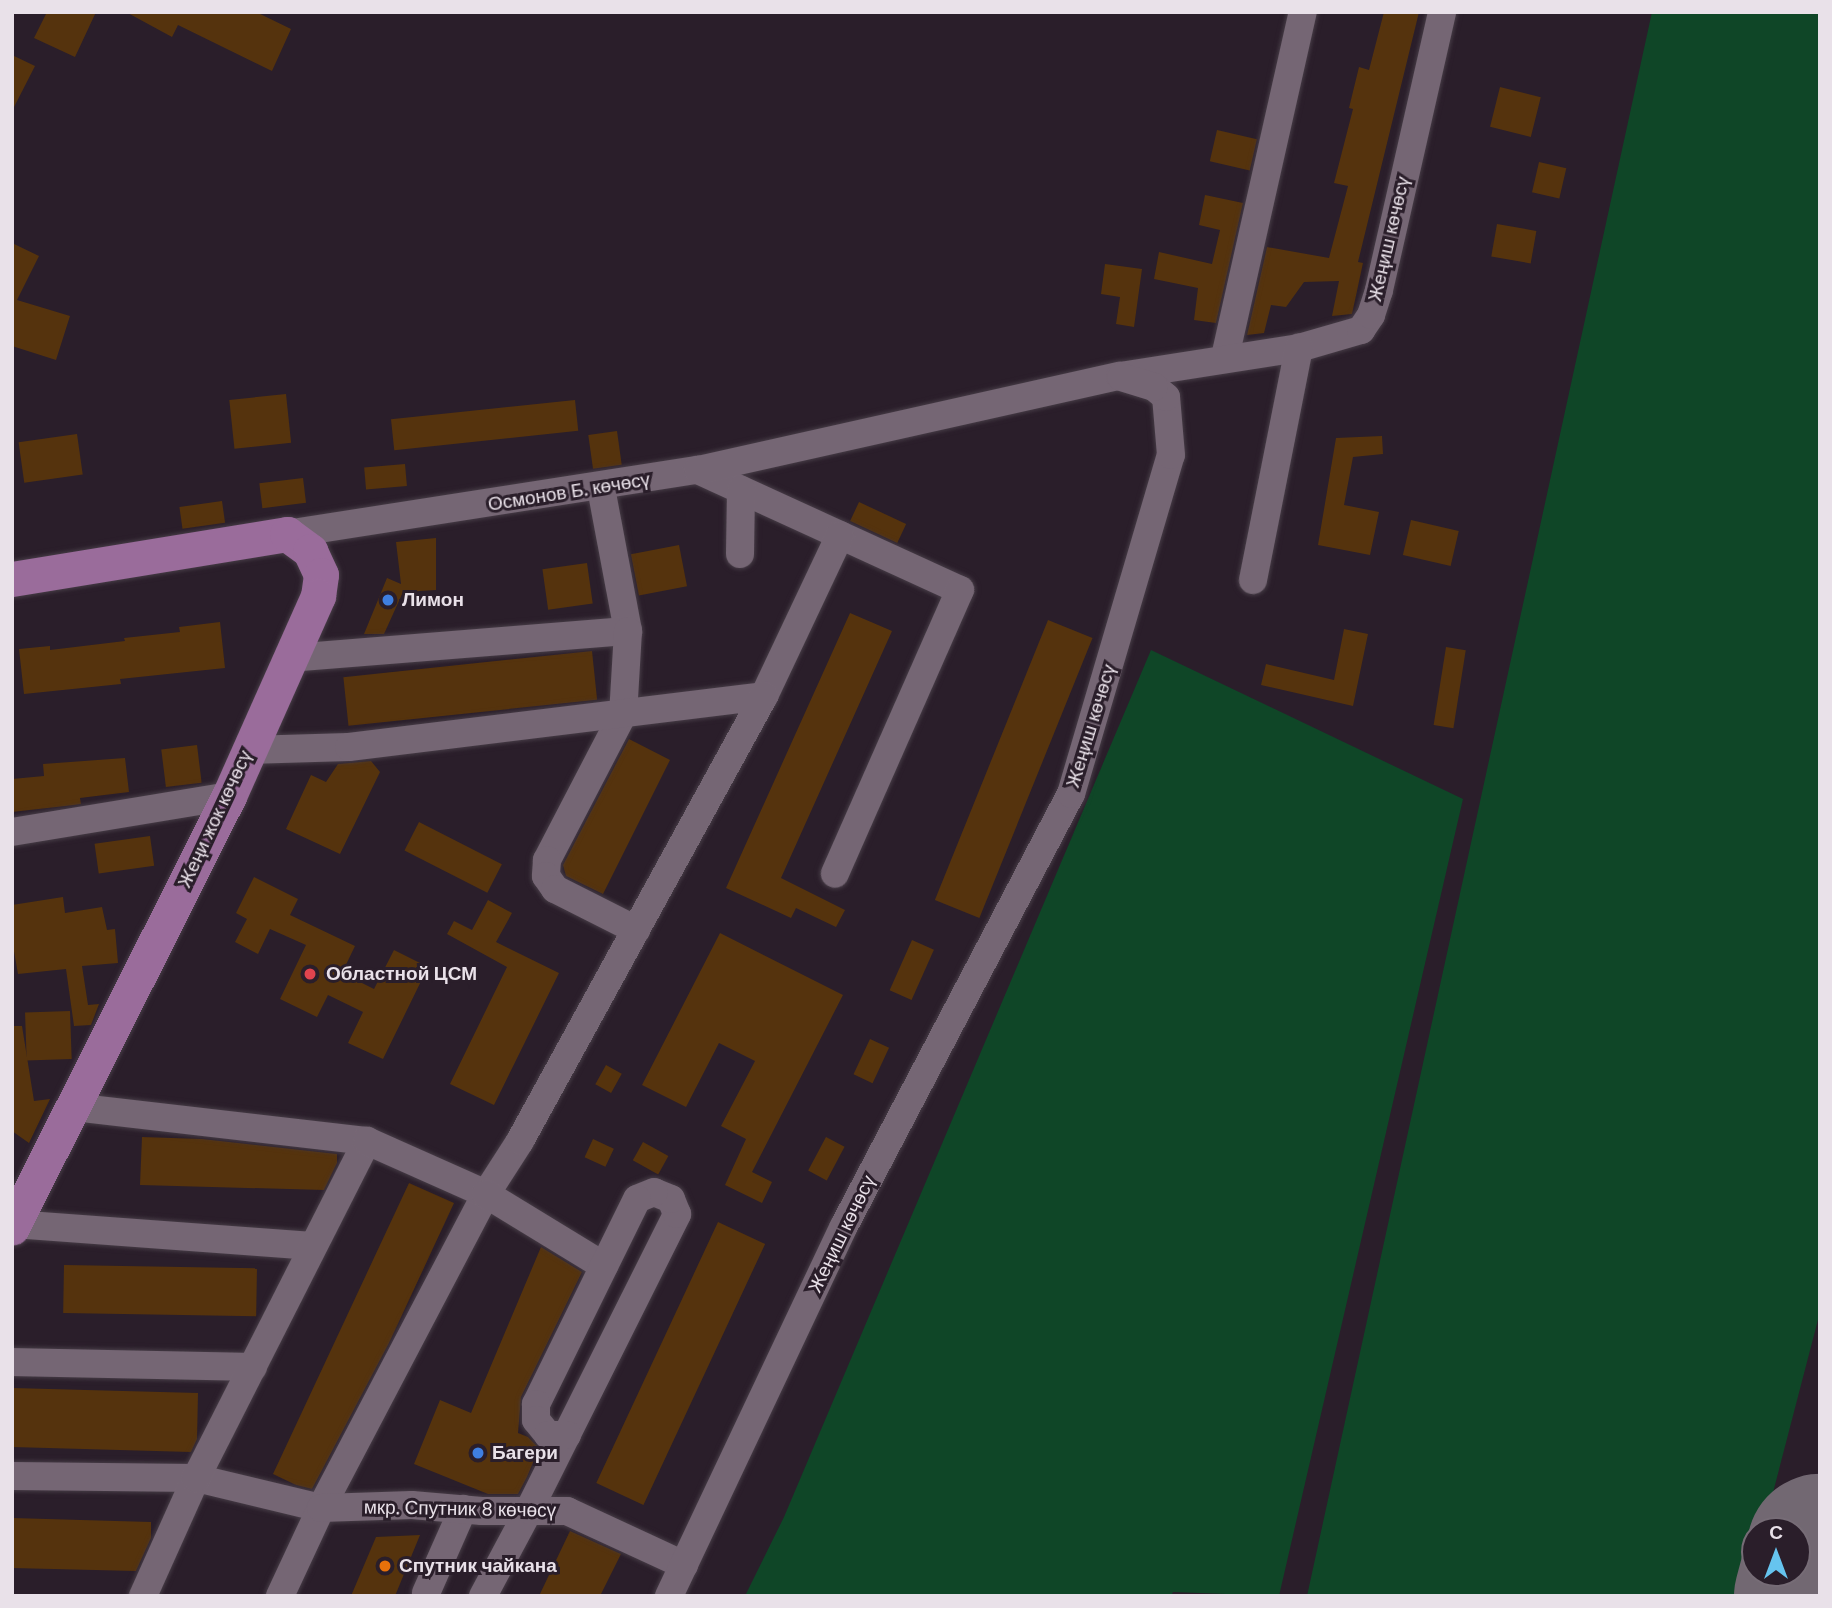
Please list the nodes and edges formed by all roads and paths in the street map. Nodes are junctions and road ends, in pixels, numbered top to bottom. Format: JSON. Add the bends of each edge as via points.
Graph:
{"nodes":[{"id":1,"x":1303,"y":12,"type":"edge"},
{"id":2,"x":1442,"y":12,"type":"edge"},
{"id":3,"x":1299,"y":348,"type":"junction"},
{"id":4,"x":1225,"y":357,"type":"junction"},
{"id":5,"x":1120,"y":376,"type":"junction"},
{"id":6,"x":698,"y":470,"type":"junction"},
{"id":7,"x":601,"y":488,"type":"junction"},
{"id":8,"x":741,"y":490,"type":"junction"},
{"id":9,"x":287,"y":534,"type":"junction"},
{"id":10,"x":840,"y":535,"type":"junction"},
{"id":11,"x":740,"y":554,"type":"dead end"},
{"id":12,"x":12,"y":579,"type":"edge"},
{"id":13,"x":1254,"y":580,"type":"dead end"},
{"id":14,"x":628,"y":631,"type":"junction"},
{"id":15,"x":290,"y":658,"type":"junction"},
{"id":16,"x":764,"y":696,"type":"junction"},
{"id":17,"x":623,"y":714,"type":"junction"},
{"id":18,"x":248,"y":750,"type":"junction"},
{"id":19,"x":229,"y":796,"type":"junction"},
{"id":20,"x":12,"y":832,"type":"edge"},
{"id":21,"x":835,"y":874,"type":"dead end"},
{"id":22,"x":636,"y":930,"type":"junction"},
{"id":23,"x":73,"y":1107,"type":"junction"},
{"id":24,"x":367,"y":1141,"type":"junction"},
{"id":25,"x":23,"y":1185,"type":"edge"},
{"id":26,"x":486,"y":1194,"type":"junction"},
{"id":27,"x":13,"y":1225,"type":"edge"},
{"id":28,"x":312,"y":1247,"type":"junction"},
{"id":29,"x":604,"y":1266,"type":"junction"},
{"id":30,"x":12,"y":1362,"type":"edge"},
{"id":31,"x":253,"y":1367,"type":"junction"},
{"id":32,"x":567,"y":1435,"type":"junction"},
{"id":33,"x":12,"y":1476,"type":"edge"},
{"id":34,"x":195,"y":1478,"type":"junction"},
{"id":35,"x":320,"y":1508,"type":"junction"},
{"id":36,"x":463,"y":1509,"type":"junction"},
{"id":37,"x":529,"y":1510,"type":"junction"},
{"id":38,"x":684,"y":1565,"type":"junction"},
{"id":39,"x":426,"y":1593,"type":"dead end"},
{"id":40,"x":143,"y":1596,"type":"edge"},
{"id":41,"x":281,"y":1596,"type":"edge"},
{"id":42,"x":483,"y":1596,"type":"edge"},
{"id":43,"x":668,"y":1596,"type":"edge"}],
"edges":[{"from":1,"to":4,"type":"street"},
{"from":2,"to":3,"type":"street","name":"Жеңиш көчөсү","via":[[1371,316],[1361,330]]},
{"from":3,"to":4,"type":"street","name":"Жеңиш көчөсү"},
{"from":3,"to":13,"type":"street"},
{"from":4,"to":5,"type":"street","name":"Жеңиш көчөсү"},
{"from":5,"to":6,"type":"street","name":"Осмонов Б. көчөсү"},
{"from":5,"to":38,"type":"street","name":"Жеңиш көчөсү","via":[[1154,387],[1166,397],[1171,455],[1071,793],[845,1226]]},
{"from":6,"to":7,"type":"street","name":"Осмонов Б. көчөсү"},
{"from":6,"to":8,"type":"street"},
{"from":7,"to":9,"type":"street","name":"Осмонов Б. көчөсү"},
{"from":7,"to":14,"type":"street"},
{"from":8,"to":10,"type":"street"},
{"from":8,"to":11,"type":"street"},
{"from":9,"to":12,"type":"main road","name":"Осмонов Б. көчөсү"},
{"from":9,"to":15,"type":"main road","name":"Жеңи жок көчөсү","via":[[310,551],[320,575],[318,596]]},
{"from":10,"to":16,"type":"street"},
{"from":10,"to":21,"type":"street","via":[[960,590]]},
{"from":14,"to":15,"type":"street"},
{"from":14,"to":17,"type":"street"},
{"from":15,"to":18,"type":"main road","name":"Жеңи жок көчөсү"},
{"from":16,"to":17,"type":"street"},
{"from":16,"to":22,"type":"street"},
{"from":17,"to":18,"type":"street","via":[[349,747]]},
{"from":17,"to":22,"type":"street","via":[[547,860],[546,876],[555,890]]},
{"from":18,"to":19,"type":"main road","name":"Жеңи жок көчөсү"},
{"from":19,"to":20,"type":"street"},
{"from":19,"to":23,"type":"main road","name":"Жеңи жок көчөсү"},
{"from":22,"to":26,"type":"street"},
{"from":23,"to":24,"type":"street"},
{"from":23,"to":25,"type":"main road","name":"Жеңи жок көчөсү"},
{"from":24,"to":26,"type":"street"},
{"from":24,"to":28,"type":"street"},
{"from":25,"to":27,"type":"main road","name":"Жеңи жок көчөсү"},
{"from":26,"to":29,"type":"street"},
{"from":26,"to":35,"type":"street"},
{"from":27,"to":28,"type":"street","name":"Жеңи жок көчөсү"},
{"from":28,"to":31,"type":"street"},
{"from":29,"to":32,"type":"street","via":[[536,1404],[536,1420],[548,1435]]},
{"from":29,"to":32,"type":"street","via":[[637,1199],[654,1192],[671,1199],[677,1214]]},
{"from":30,"to":31,"type":"street"},
{"from":31,"to":34,"type":"street"},
{"from":32,"to":37,"type":"street"},
{"from":33,"to":34,"type":"street","name":"мкр. Спутник 8 көчөсү"},
{"from":34,"to":35,"type":"street","name":"мкр. Спутник 8 көчөсү"},
{"from":34,"to":40,"type":"street"},
{"from":35,"to":36,"type":"street","name":"мкр. Спутник 8 көчөсү","via":[[412,1505]]},
{"from":35,"to":41,"type":"street"},
{"from":36,"to":37,"type":"street","name":"мкр. Спутник 8 көчөсү"},
{"from":36,"to":39,"type":"street"},
{"from":37,"to":38,"type":"street","name":"мкр. Спутник 8 көчөсү","via":[[567,1511]]},
{"from":37,"to":42,"type":"street"},
{"from":38,"to":43,"type":"street","name":"Жеңиш көчөсү"}]}
